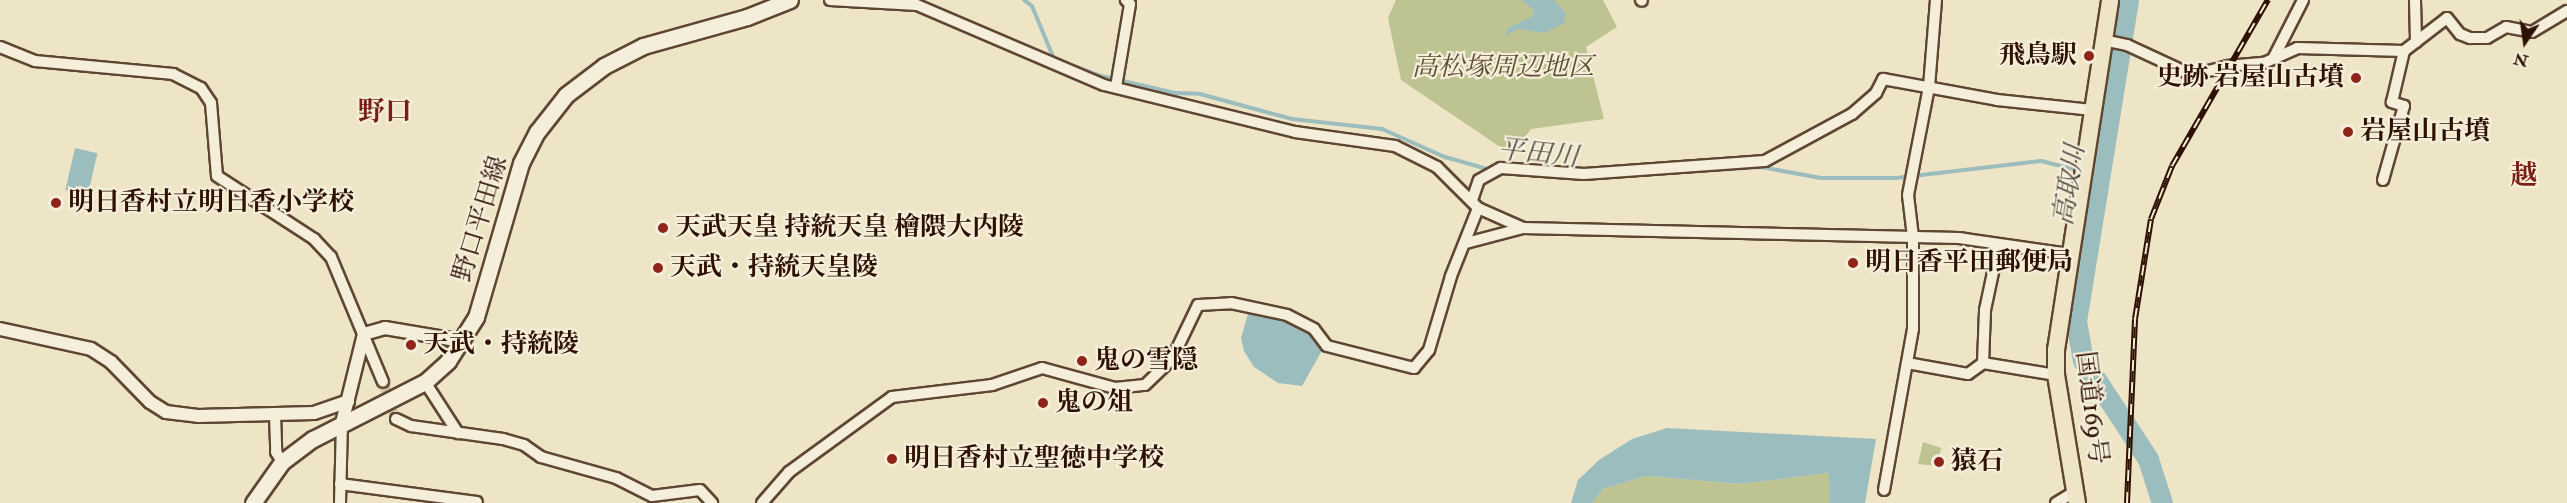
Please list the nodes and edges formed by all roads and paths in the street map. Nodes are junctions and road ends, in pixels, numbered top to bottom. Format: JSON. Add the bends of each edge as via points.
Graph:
{"nodes":[{"id":1,"x":790,"y":0,"type":"edge"},
{"id":2,"x":830,"y":0,"type":"edge"},
{"id":3,"x":1126,"y":0,"type":"edge"},
{"id":4,"x":1936,"y":0,"type":"edge"},
{"id":5,"x":2110,"y":0,"type":"edge"},
{"id":6,"x":2303,"y":0,"type":"edge"},
{"id":7,"x":2415,"y":0,"type":"edge"},
{"id":8,"x":915,"y":3,"type":"edge"},
{"id":9,"x":2567,"y":11,"type":"edge"},
{"id":10,"x":2103,"y":40,"type":"junction"},
{"id":11,"x":2416,"y":42,"type":"junction"},
{"id":12,"x":0,"y":47,"type":"edge"},
{"id":13,"x":2404,"y":51,"type":"junction"},
{"id":14,"x":2274,"y":57,"type":"junction"},
{"id":15,"x":1117,"y":82,"type":"junction"},
{"id":16,"x":1929,"y":87,"type":"junction"},
{"id":17,"x":2092,"y":110,"type":"junction"},
{"id":18,"x":2383,"y":180,"type":"dead end"},
{"id":19,"x":1475,"y":204,"type":"junction"},
{"id":20,"x":1522,"y":228,"type":"junction"},
{"id":21,"x":1913,"y":237,"type":"junction"},
{"id":22,"x":1466,"y":243,"type":"junction"},
{"id":23,"x":1999,"y":244,"type":"junction"},
{"id":24,"x":2069,"y":254,"type":"junction"},
{"id":25,"x":0,"y":328,"type":"edge"},
{"id":26,"x":364,"y":334,"type":"junction"},
{"id":27,"x":462,"y":341,"type":"junction"},
{"id":28,"x":1907,"y":363,"type":"junction"},
{"id":29,"x":1983,"y":363,"type":"junction"},
{"id":30,"x":2056,"y":375,"type":"junction"},
{"id":31,"x":383,"y":382,"type":"tunnel mouth"},
{"id":32,"x":425,"y":382,"type":"junction"},
{"id":33,"x":348,"y":401,"type":"junction"},
{"id":34,"x":275,"y":415,"type":"junction"},
{"id":35,"x":396,"y":419,"type":"dead end"},
{"id":36,"x":342,"y":423,"type":"junction"},
{"id":37,"x":458,"y":433,"type":"junction"},
{"id":38,"x":282,"y":462,"type":"junction"},
{"id":39,"x":340,"y":484,"type":"junction"},
{"id":40,"x":1884,"y":490,"type":"dead end"},
{"id":41,"x":2076,"y":497,"type":"edge"},
{"id":42,"x":477,"y":501,"type":"dead end"},
{"id":43,"x":253,"y":503,"type":"edge"},
{"id":44,"x":340,"y":503,"type":"edge"},
{"id":45,"x":712,"y":503,"type":"edge"},
{"id":46,"x":762,"y":503,"type":"edge"},
{"id":47,"x":2056,"y":503,"type":"edge"}],
"edges":[{"from":1,"to":27,"type":"main road","name":"野口平田線","via":[[747,17],[643,46],[603,66],[566,95],[537,132],[520,163],[476,317]]},
{"from":2,"to":8,"type":"street"},
{"from":3,"to":15,"type":"street","via":[[1130,4]]},
{"from":4,"to":16,"type":"street"},
{"from":5,"to":10,"type":"highway","name":"国道169号"},
{"from":6,"to":14,"type":"street"},
{"from":7,"to":11,"type":"street"},
{"from":8,"to":15,"type":"street","via":[[1066,71]]},
{"from":9,"to":11,"type":"street","via":[[2532,32],[2506,27],[2487,38],[2464,37],[2451,20],[2441,19]]},
{"from":10,"to":14,"type":"street","via":[[2127,45],[2192,75],[2227,66],[2264,63]]},
{"from":10,"to":17,"type":"highway","name":"国道169号"},
{"from":11,"to":13,"type":"street"},
{"from":12,"to":26,"type":"street","via":[[35,62],[173,74],[201,88],[211,103],[217,176],[314,239],[346,287]]},
{"from":13,"to":14,"type":"street","via":[[2303,47]]},
{"from":13,"to":18,"type":"street","via":[[2392,102],[2404,106]]},
{"from":15,"to":19,"type":"street","via":[[1295,132],[1395,146],[1437,167]]},
{"from":16,"to":17,"type":"street","via":[[1997,100]]},
{"from":16,"to":19,"type":"street","via":[[1883,79],[1876,93],[1852,114],[1766,161],[1584,174],[1501,168],[1485,174]]},
{"from":16,"to":21,"type":"street","via":[[1909,186]]},
{"from":17,"to":24,"type":"highway","name":"国道169号"},
{"from":19,"to":20,"type":"street"},
{"from":19,"to":22,"type":"street"},
{"from":20,"to":21,"type":"street"},
{"from":20,"to":22,"type":"street"},
{"from":21,"to":23,"type":"street"},
{"from":21,"to":28,"type":"street","via":[[1913,329]]},
{"from":22,"to":46,"type":"street","via":[[1451,276],[1429,350],[1414,368],[1327,346],[1314,329],[1287,315],[1231,303],[1198,305],[1172,359],[1145,385],[1115,388],[1042,368],[992,385],[892,397],[789,472]]},
{"from":23,"to":24,"type":"street"},
{"from":23,"to":29,"type":"street","via":[[1985,310]]},
{"from":24,"to":30,"type":"highway","name":"国道169号","via":[[2057,334]]},
{"from":25,"to":34,"type":"street","via":[[91,349],[166,412]]},
{"from":26,"to":27,"type":"street","via":[[385,328]]},
{"from":26,"to":31,"type":"street"},
{"from":26,"to":33,"type":"street"},
{"from":27,"to":32,"type":"main road","name":"野口平田線","via":[[448,361]]},
{"from":28,"to":29,"type":"street","via":[[1968,374]]},
{"from":28,"to":40,"type":"street"},
{"from":29,"to":30,"type":"street"},
{"from":30,"to":41,"type":"highway","name":"国道169号"},
{"from":32,"to":36,"type":"main road","name":"野口平田線"},
{"from":32,"to":37,"type":"street"},
{"from":33,"to":34,"type":"street","via":[[314,414]]},
{"from":33,"to":36,"type":"street"},
{"from":34,"to":38,"type":"street","via":[[276,452]]},
{"from":35,"to":37,"type":"street"},
{"from":36,"to":38,"type":"main road","name":"野口平田線"},
{"from":36,"to":39,"type":"street"},
{"from":37,"to":45,"type":"street","via":[[524,445],[541,457],[616,478],[652,496],[700,490]]},
{"from":38,"to":43,"type":"main road","name":"野口平田線"},
{"from":39,"to":42,"type":"street"},
{"from":39,"to":44,"type":"street"},
{"from":41,"to":47,"type":"street"}]}
